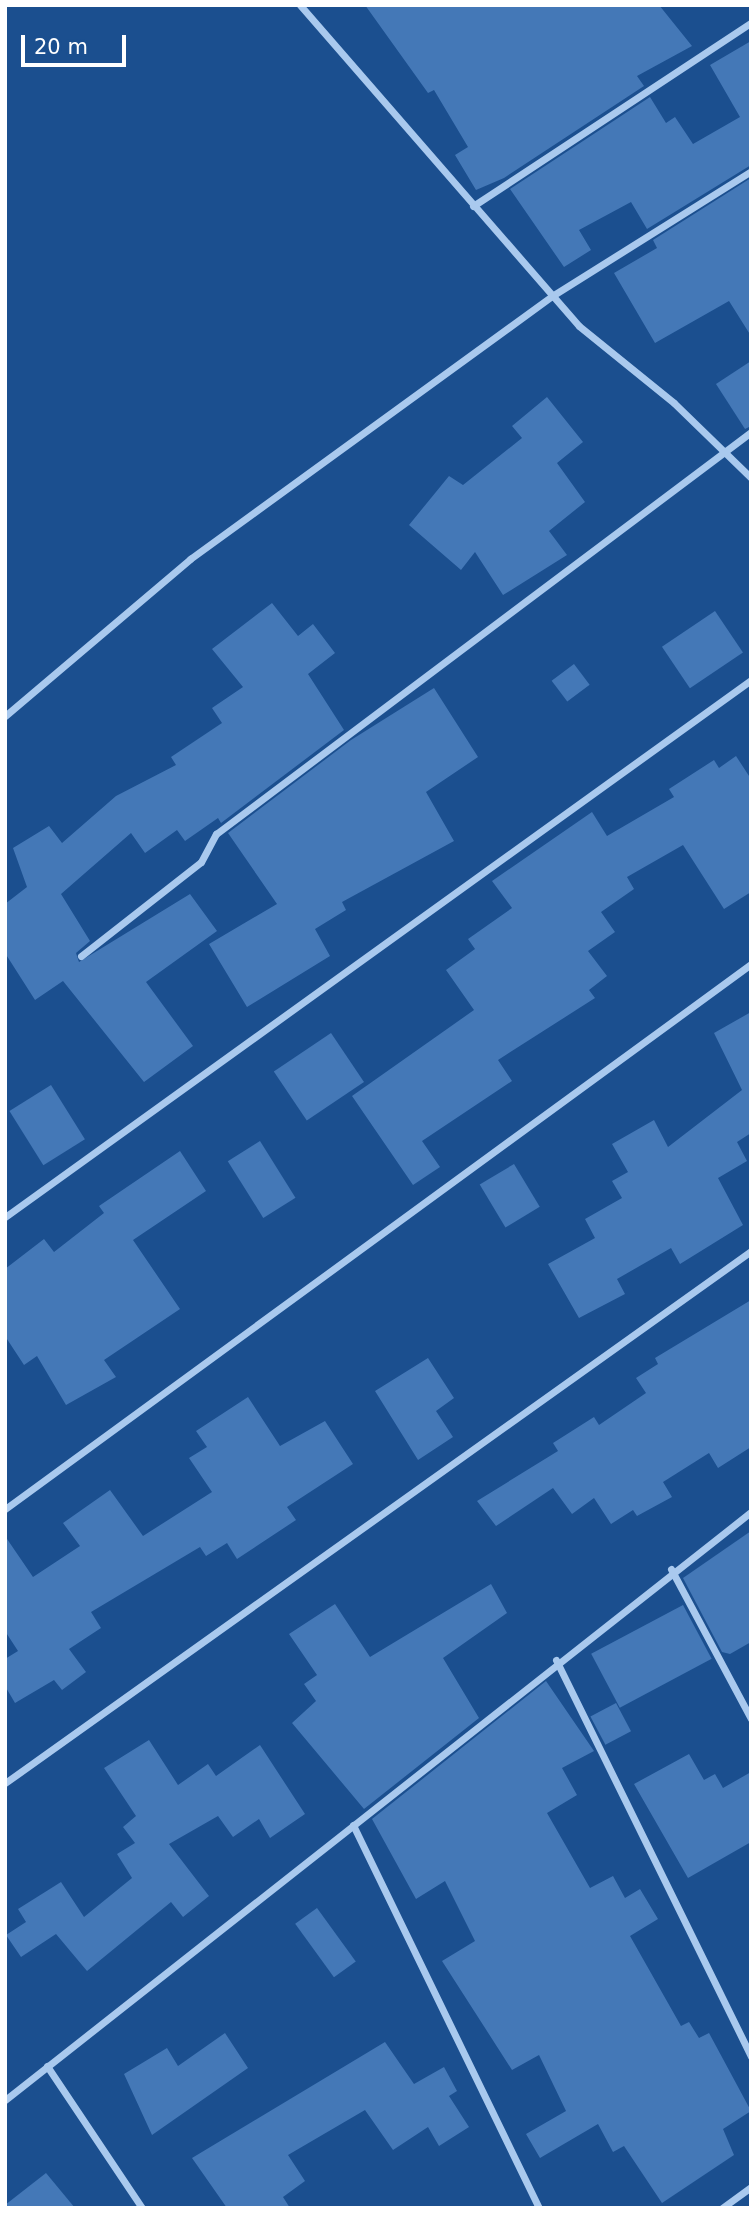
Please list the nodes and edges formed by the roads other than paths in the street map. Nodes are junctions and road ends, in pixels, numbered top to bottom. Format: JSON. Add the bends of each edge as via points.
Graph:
{"nodes":[{"id":1,"x":304,"y":7,"type":"edge"},
{"id":2,"x":751,"y":23,"type":"edge"},
{"id":3,"x":751,"y":171,"type":"edge"},
{"id":4,"x":473,"y":206,"type":"junction"},
{"id":5,"x":552,"y":296,"type":"junction"},
{"id":6,"x":751,"y":432,"type":"edge"},
{"id":7,"x":722,"y":450,"type":"junction"},
{"id":8,"x":751,"y":478,"type":"edge"},
{"id":9,"x":751,"y":680,"type":"edge"},
{"id":10,"x":5,"y":716,"type":"edge"},
{"id":11,"x":80,"y":956,"type":"dead end"},
{"id":12,"x":751,"y":964,"type":"edge"},
{"id":13,"x":5,"y":1217,"type":"edge"},
{"id":14,"x":751,"y":1251,"type":"edge"},
{"id":15,"x":5,"y":1509,"type":"edge"},
{"id":16,"x":751,"y":1512,"type":"edge"},
{"id":17,"x":671,"y":1569,"type":"junction"},
{"id":18,"x":556,"y":1660,"type":"junction"},
{"id":19,"x":751,"y":1718,"type":"edge"},
{"id":20,"x":5,"y":1783,"type":"edge"},
{"id":21,"x":353,"y":1825,"type":"junction"},
{"id":22,"x":751,"y":2057,"type":"edge"},
{"id":23,"x":47,"y":2066,"type":"junction"},
{"id":24,"x":5,"y":2099,"type":"edge"},
{"id":25,"x":751,"y":2187,"type":"edge"},
{"id":26,"x":142,"y":2208,"type":"edge"},
{"id":27,"x":539,"y":2208,"type":"edge"},
{"id":28,"x":722,"y":2208,"type":"edge"}],
"edges":[{"from":1,"to":4,"type":"street"},
{"from":2,"to":4,"type":"street"},
{"from":3,"to":5,"type":"street"},
{"from":4,"to":5,"type":"street"},
{"from":5,"to":7,"type":"street","via":[[607,353],[674,403]]},
{"from":5,"to":10,"type":"street","via":[[190,559]]},
{"from":6,"to":7,"type":"street"},
{"from":7,"to":8,"type":"street"},
{"from":7,"to":11,"type":"street","via":[[216,834],[201,862]]},
{"from":9,"to":13,"type":"street"},
{"from":12,"to":15,"type":"street"},
{"from":14,"to":20,"type":"street"},
{"from":16,"to":17,"type":"street"},
{"from":17,"to":18,"type":"street"},
{"from":17,"to":19,"type":"street"},
{"from":18,"to":21,"type":"street"},
{"from":18,"to":22,"type":"street"},
{"from":21,"to":23,"type":"street"},
{"from":21,"to":27,"type":"street"},
{"from":23,"to":24,"type":"street"},
{"from":23,"to":26,"type":"street"},
{"from":25,"to":28,"type":"street"}]}
